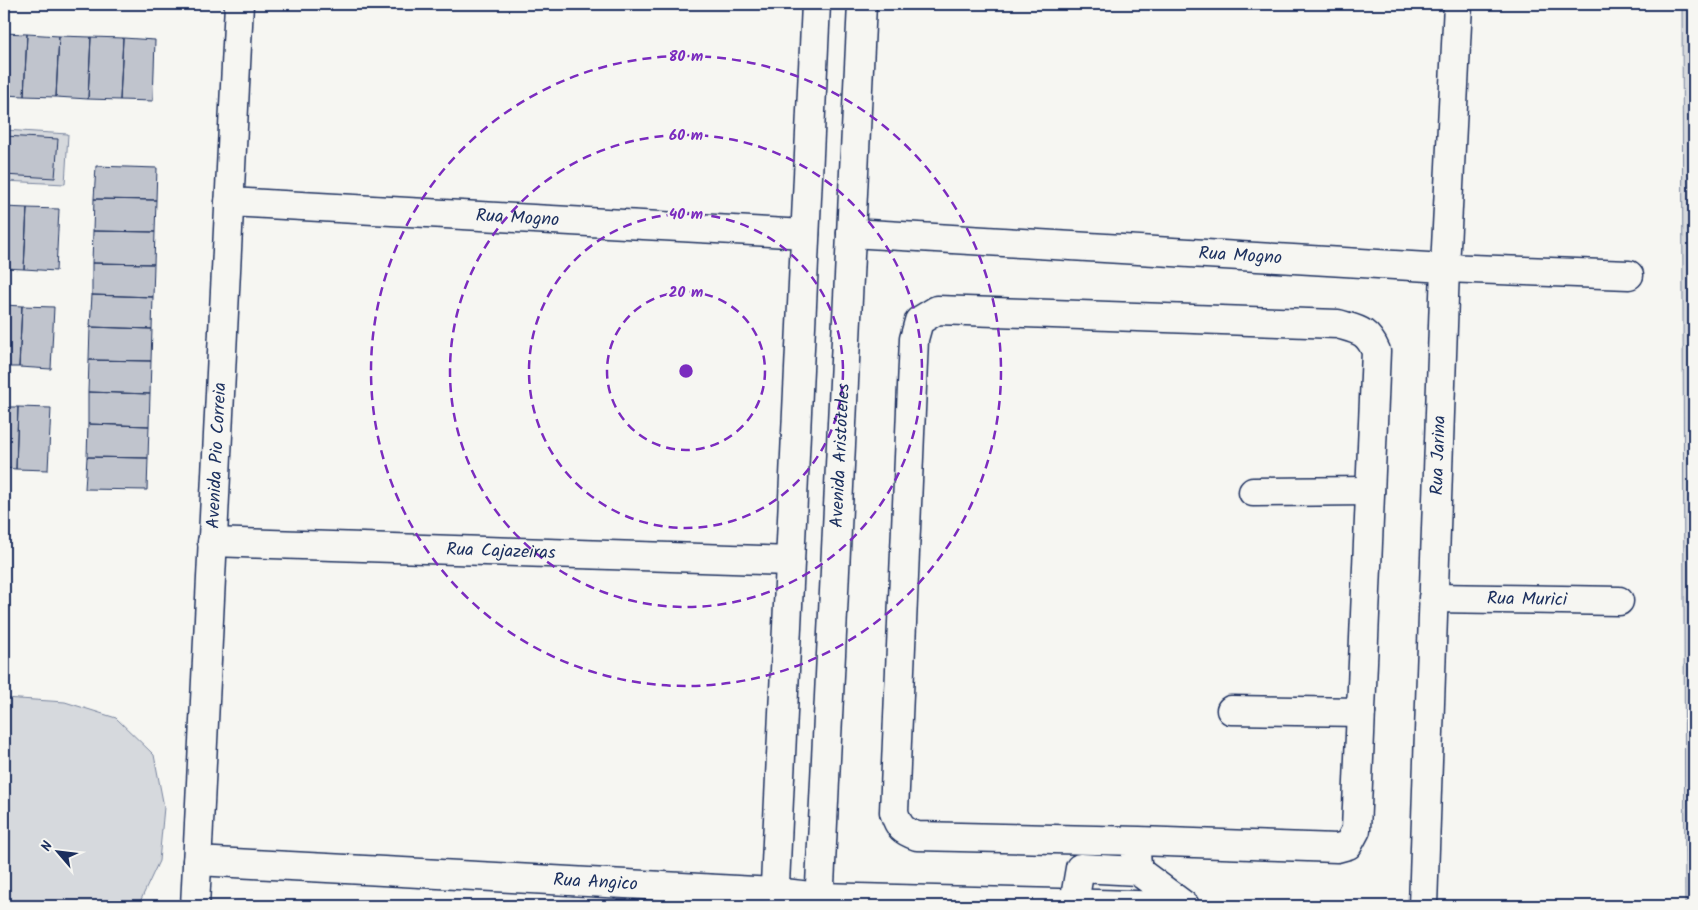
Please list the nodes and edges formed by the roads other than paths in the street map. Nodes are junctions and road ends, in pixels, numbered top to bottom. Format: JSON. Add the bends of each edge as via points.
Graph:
{"nodes":[{"id":1,"x":239,"y":4,"type":"edge"},
{"id":2,"x":816,"y":4,"type":"edge"},
{"id":3,"x":862,"y":4,"type":"edge"},
{"id":4,"x":1458,"y":4,"type":"edge"},
{"id":5,"x":229,"y":202,"type":"junction"},
{"id":6,"x":851,"y":233,"type":"junction"},
{"id":7,"x":805,"y":234,"type":"junction"},
{"id":8,"x":1444,"y":268,"type":"junction"},
{"id":9,"x":1629,"y":275,"type":"dead end"},
{"id":10,"x":1370,"y":491,"type":"junction"},
{"id":11,"x":1253,"y":492,"type":"dead end"},
{"id":12,"x":212,"y":542,"type":"junction"},
{"id":13,"x":790,"y":561,"type":"junction"},
{"id":14,"x":1433,"y":598,"type":"junction"},
{"id":15,"x":1619,"y":601,"type":"dead end"},
{"id":16,"x":1230,"y":710,"type":"dead end"},
{"id":17,"x":1361,"y":712,"type":"junction"},
{"id":18,"x":1081,"y":840,"type":"junction"},
{"id":19,"x":1140,"y":841,"type":"junction"},
{"id":20,"x":197,"y":860,"type":"junction"},
{"id":21,"x":1080,"y":868,"type":"junction"},
{"id":22,"x":1138,"y":871,"type":"junction"},
{"id":23,"x":775,"y":899,"type":"edge"},
{"id":24,"x":819,"y":901,"type":"edge"},
{"id":25,"x":1074,"y":904,"type":"junction"},
{"id":26,"x":195,"y":906,"type":"edge"},
{"id":27,"x":1173,"y":906,"type":"edge"},
{"id":28,"x":1185,"y":906,"type":"edge"},
{"id":29,"x":1423,"y":906,"type":"edge"}],
"edges":[{"from":1,"to":5,"type":"street","name":"Avenida Pio Correia"},
{"from":2,"to":7,"type":"street"},
{"from":3,"to":6,"type":"street","name":"Avenida Aristóteles"},
{"from":4,"to":8,"type":"street","name":"Rua Jarina"},
{"from":5,"to":7,"type":"street","name":"Rua Mogno"},
{"from":5,"to":12,"type":"street","name":"Avenida Pio Correia"},
{"from":6,"to":8,"type":"street","name":"Rua Mogno"},
{"from":6,"to":24,"type":"street","name":"Avenida Aristóteles"},
{"from":7,"to":13,"type":"street"},
{"from":8,"to":9,"type":"street","name":"Rua Mogno"},
{"from":8,"to":14,"type":"street","name":"Rua Jarina"},
{"from":10,"to":11,"type":"street"},
{"from":10,"to":17,"type":"street"},
{"from":10,"to":18,"type":"street","via":[[1376,351],[1371,340],[1360,331],[1338,324],[937,310],[919,320],[914,339],[894,812],[905,832],[917,836]]},
{"from":12,"to":13,"type":"street","name":"Rua Cajazeiras"},
{"from":12,"to":20,"type":"street","name":"Avenida Pio Correia"},
{"from":13,"to":23,"type":"street"},
{"from":14,"to":15,"type":"street","name":"Rua Murici"},
{"from":14,"to":29,"type":"street","name":"Rua Jarina"},
{"from":16,"to":17,"type":"street"},
{"from":17,"to":19,"type":"street","via":[[1356,830],[1348,845],[1336,848]]},
{"from":18,"to":19,"type":"street"},
{"from":18,"to":21,"type":"street"},
{"from":19,"to":22,"type":"street","via":[[1136,855]]},
{"from":20,"to":23,"type":"street","name":"Rua Angico"},
{"from":20,"to":26,"type":"street","name":"Avenida Pio Correia"},
{"from":21,"to":22,"type":"street"},
{"from":21,"to":25,"type":"street"},
{"from":22,"to":28,"type":"street"},
{"from":23,"to":24,"type":"street","name":"Rua Angico"},
{"from":24,"to":25,"type":"street","name":"Rua Angico"},
{"from":25,"to":27,"type":"street","name":"Rua Angico"}]}
